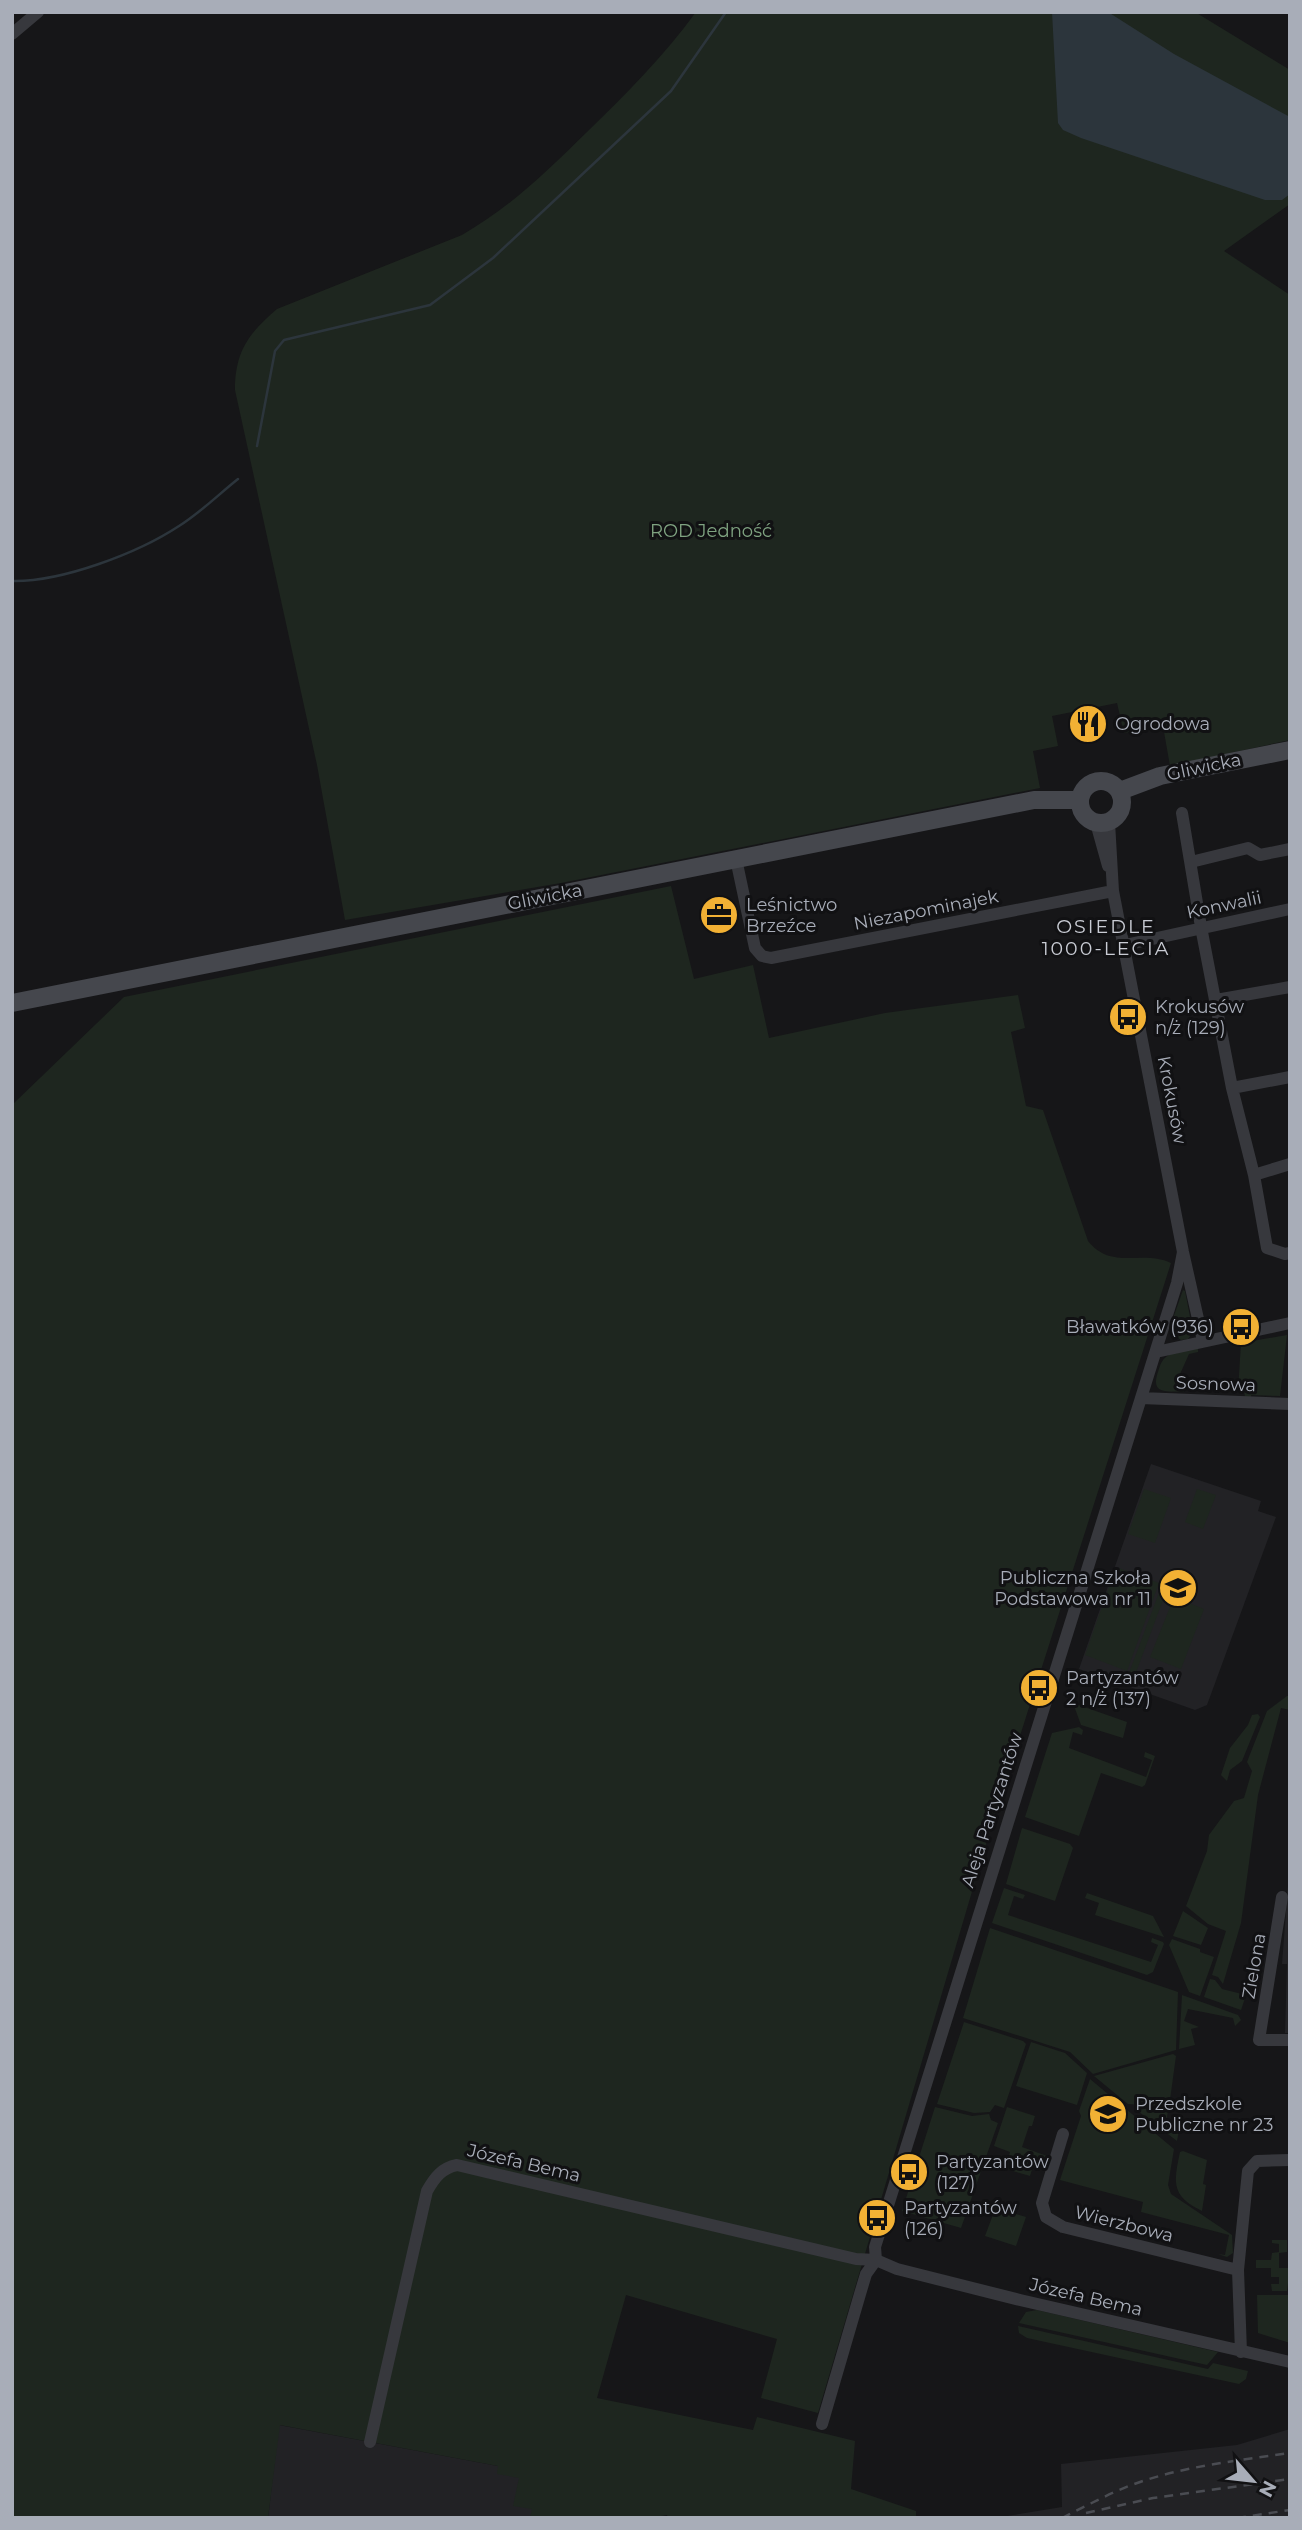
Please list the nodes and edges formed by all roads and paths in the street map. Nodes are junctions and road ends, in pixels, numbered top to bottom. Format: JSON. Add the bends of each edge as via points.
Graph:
{"nodes":[{"id":1,"x":38,"y":12,"type":"edge"},
{"id":2,"x":12,"y":34,"type":"edge"},
{"id":3,"x":1290,"y":750,"type":"edge"},
{"id":4,"x":1120,"y":792,"type":"junction"},
{"id":5,"x":1080,"y":800,"type":"junction"},
{"id":6,"x":1182,"y":813,"type":"dead end"},
{"id":7,"x":1103,"y":822,"type":"junction"},
{"id":8,"x":1290,"y":849,"type":"edge"},
{"id":9,"x":736,"y":859,"type":"junction"},
{"id":10,"x":1191,"y":862,"type":"junction"},
{"id":11,"x":1113,"y":891,"type":"junction"},
{"id":12,"x":1290,"y":909,"type":"edge"},
{"id":13,"x":1201,"y":927,"type":"junction"},
{"id":14,"x":1125,"y":945,"type":"junction"},
{"id":15,"x":1290,"y":987,"type":"edge"},
{"id":16,"x":1216,"y":1000,"type":"junction"},
{"id":17,"x":12,"y":1003,"type":"edge"},
{"id":18,"x":1290,"y":1077,"type":"edge"},
{"id":19,"x":1233,"y":1088,"type":"junction"},
{"id":20,"x":1290,"y":1164,"type":"edge"},
{"id":21,"x":1254,"y":1175,"type":"junction"},
{"id":22,"x":1182,"y":1252,"type":"junction"},
{"id":23,"x":1290,"y":1253,"type":"edge"},
{"id":24,"x":1290,"y":1323,"type":"edge"},
{"id":25,"x":1203,"y":1341,"type":"junction"},
{"id":26,"x":1156,"y":1352,"type":"junction"},
{"id":27,"x":1141,"y":1398,"type":"junction"},
{"id":28,"x":1290,"y":1404,"type":"edge"},
{"id":29,"x":1282,"y":1897,"type":"dead end"},
{"id":30,"x":1290,"y":2040,"type":"edge"},
{"id":31,"x":1063,"y":2134,"type":"dead end"},
{"id":32,"x":1290,"y":2160,"type":"edge"},
{"id":33,"x":876,"y":2260,"type":"junction"},
{"id":34,"x":1238,"y":2270,"type":"junction"},
{"id":35,"x":1241,"y":2352,"type":"junction"},
{"id":36,"x":1290,"y":2361,"type":"edge"},
{"id":37,"x":822,"y":2424,"type":"dead end"},
{"id":38,"x":370,"y":2442,"type":"dead end"}],
"edges":[{"from":1,"to":2,"type":"street"},
{"from":3,"to":4,"type":"main road","name":"Gliwicka","via":[[1160,776]]},
{"from":4,"to":5,"type":"main road","via":[[1111,783],[1098,781],[1087,786]]},
{"from":4,"to":7,"type":"main road","via":[[1121,809]]},
{"from":5,"to":7,"type":"main road","via":[[1083,814]]},
{"from":5,"to":9,"type":"main road","name":"Gliwicka","via":[[1034,800]]},
{"from":6,"to":10,"type":"street"},
{"from":7,"to":11,"type":"street","name":"Krokusów"},
{"from":8,"to":10,"type":"street","via":[[1260,855],[1248,848]]},
{"from":9,"to":11,"type":"street","name":"Niezapominajek","via":[[755,948],[771,958]]},
{"from":9,"to":17,"type":"main road","name":"Gliwicka"},
{"from":10,"to":13,"type":"street"},
{"from":11,"to":14,"type":"street","name":"Krokusów"},
{"from":12,"to":13,"type":"street","name":"Konwalii"},
{"from":13,"to":14,"type":"street","name":"Konwalii"},
{"from":13,"to":16,"type":"street"},
{"from":14,"to":22,"type":"street","name":"Krokusów"},
{"from":15,"to":16,"type":"street"},
{"from":16,"to":19,"type":"street"},
{"from":18,"to":19,"type":"street"},
{"from":19,"to":21,"type":"street"},
{"from":20,"to":21,"type":"street"},
{"from":21,"to":23,"type":"street","via":[[1267,1248]]},
{"from":22,"to":25,"type":"street","name":"Krokusów"},
{"from":22,"to":26,"type":"street","name":"Aleja Partyzantów"},
{"from":24,"to":25,"type":"street"},
{"from":25,"to":26,"type":"street"},
{"from":26,"to":27,"type":"street","name":"Aleja Partyzantów"},
{"from":27,"to":28,"type":"street","name":"Sosnowa"},
{"from":27,"to":33,"type":"street","name":"Aleja Partyzantów","via":[[883,2220]]},
{"from":29,"to":30,"type":"street","name":"Zielona","via":[[1259,2040]]},
{"from":31,"to":34,"type":"street","name":"Wierzbowa","via":[[1042,2203],[1045,2217],[1063,2227]]},
{"from":32,"to":34,"type":"street","via":[[1257,2161],[1248,2171]]},
{"from":33,"to":35,"type":"street","name":"Józefa Bema","via":[[909,2272]]},
{"from":33,"to":37,"type":"street","via":[[866,2274]]},
{"from":33,"to":38,"type":"street","name":"Józefa Bema","via":[[856,2259],[467,2166],[447,2167],[428,2191]]},
{"from":34,"to":35,"type":"street"},
{"from":35,"to":36,"type":"street","name":"Józefa Bema"}]}
